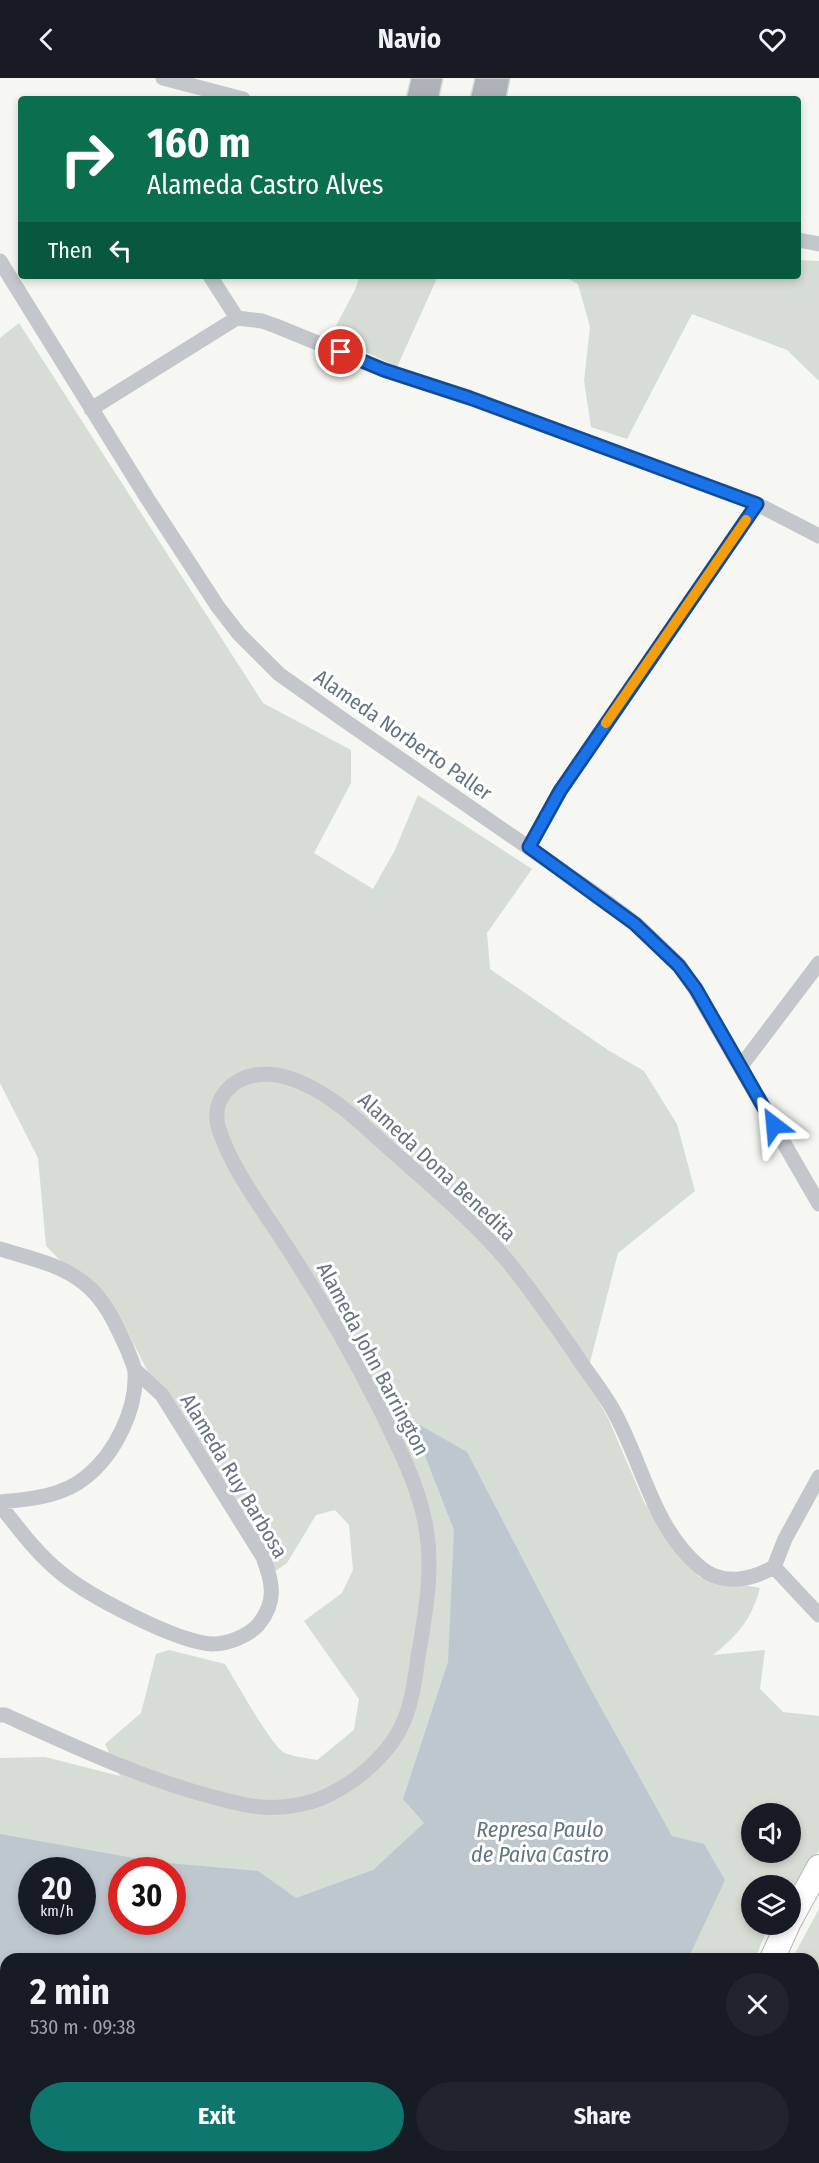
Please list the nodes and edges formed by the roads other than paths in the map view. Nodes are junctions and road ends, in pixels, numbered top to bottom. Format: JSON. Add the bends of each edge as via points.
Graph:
{"nodes":[{"id":1,"x":163,"y":78,"type":"edge"},
{"id":2,"x":232,"y":96,"type":"edge"},
{"id":3,"x":801,"y":241,"type":"edge"},
{"id":4,"x":819,"y":244,"type":"edge"},
{"id":5,"x":0,"y":261,"type":"edge"},
{"id":6,"x":212,"y":279,"type":"edge"},
{"id":7,"x":237,"y":318,"type":"junction"},
{"id":8,"x":91,"y":409,"type":"junction"},
{"id":9,"x":757,"y":504,"type":"junction"},
{"id":10,"x":819,"y":536,"type":"edge"},
{"id":11,"x":529,"y":847,"type":"junction"},
{"id":12,"x":819,"y":963,"type":"edge"},
{"id":13,"x":741,"y":1066,"type":"junction"},
{"id":14,"x":229,"y":1087,"type":"joint"},
{"id":15,"x":819,"y":1204,"type":"edge"},
{"id":16,"x":0,"y":1249,"type":"edge"},
{"id":17,"x":135,"y":1370,"type":"junction"},
{"id":18,"x":819,"y":1477,"type":"edge"},
{"id":19,"x":0,"y":1504,"type":"edge"},
{"id":20,"x":774,"y":1567,"type":"junction"},
{"id":21,"x":819,"y":1615,"type":"edge"},
{"id":22,"x":0,"y":1715,"type":"edge"},
{"id":23,"x":819,"y":1867,"type":"edge"},
{"id":24,"x":801,"y":1900,"type":"edge"},
{"id":25,"x":783,"y":1935,"type":"edge"},
{"id":26,"x":775,"y":1953,"type":"edge"}],
"edges":[{"from":1,"to":2,"type":"street"},
{"from":3,"to":4,"type":"street"},
{"from":5,"to":8,"type":"street","name":"Alameda Norberto Paller"},
{"from":6,"to":7,"type":"street"},
{"from":7,"to":8,"type":"street"},
{"from":7,"to":9,"type":"street","via":[[276,326],[384,370]]},
{"from":8,"to":11,"type":"street","name":"Alameda Norberto Paller","via":[[218,607],[260,656],[279,674]]},
{"from":9,"to":10,"type":"street"},
{"from":9,"to":11,"type":"street","via":[[560,791]]},
{"from":11,"to":13,"type":"street","name":"Alameda Norberto Paller","via":[[635,924],[671,957],[696,989]]},
{"from":12,"to":13,"type":"street"},
{"from":13,"to":15,"type":"street","name":"Alameda Norberto Paller"},
{"from":14,"to":20,"type":"street","name":"Alameda Dona Benedita","via":[[245,1077],[268,1073],[291,1078],[330,1097],[431,1185],[504,1257],[557,1328],[612,1408],[666,1529],[691,1558],[706,1573],[725,1579],[746,1579]]},
{"from":14,"to":22,"type":"street","name":"Alameda John Barrington","via":[[217,1103],[216,1121],[225,1143],[243,1179],[323,1303],[371,1391],[409,1468],[425,1520],[430,1560],[426,1614],[402,1727],[388,1747],[352,1782],[329,1795],[279,1808],[253,1807],[180,1788]]},
{"from":16,"to":17,"type":"street","via":[[54,1265],[85,1283],[113,1316]]},
{"from":17,"to":19,"type":"street","via":[[127,1417],[102,1461],[87,1477],[45,1497]]},
{"from":17,"to":19,"type":"street","name":"Alameda Ruy Barbosa","via":[[162,1395],[263,1557],[269,1571],[271,1602],[255,1628],[236,1639],[213,1644],[195,1641],[141,1619],[61,1574]]},
{"from":18,"to":20,"type":"street"},
{"from":20,"to":21,"type":"street"},
{"from":23,"to":24,"type":"main road"},
{"from":25,"to":26,"type":"main road"}]}
